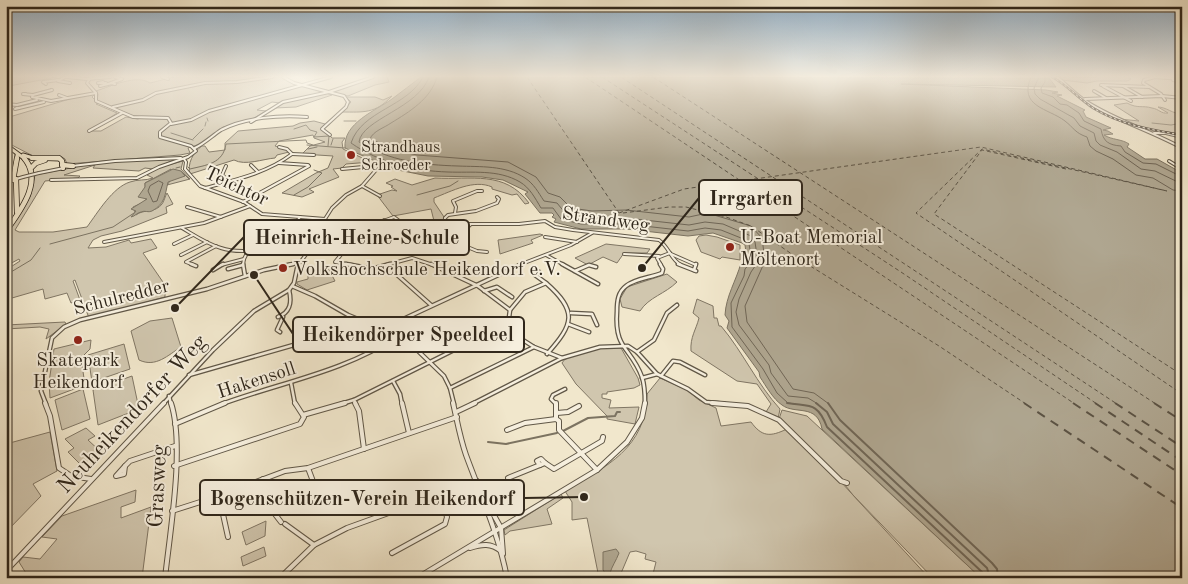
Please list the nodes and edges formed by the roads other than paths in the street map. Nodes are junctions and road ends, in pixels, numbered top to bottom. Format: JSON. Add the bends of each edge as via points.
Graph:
{"nodes":[{"id":1,"x":6,"y":104,"type":"edge"},
{"id":2,"x":26,"y":104,"type":"edge"},
{"id":3,"x":33,"y":104,"type":"edge"},
{"id":4,"x":103,"y":104,"type":"edge"},
{"id":5,"x":127,"y":104,"type":"edge"},
{"id":6,"x":235,"y":104,"type":"edge"},
{"id":7,"x":279,"y":104,"type":"edge"},
{"id":8,"x":347,"y":104,"type":"edge"},
{"id":9,"x":1092,"y":104,"type":"edge"},
{"id":10,"x":18,"y":108,"type":"junction"},
{"id":11,"x":112,"y":108,"type":"junction"},
{"id":12,"x":122,"y":113,"type":"junction"},
{"id":13,"x":307,"y":117,"type":"dead end"},
{"id":14,"x":251,"y":122,"type":"junction"},
{"id":15,"x":170,"y":125,"type":"junction"},
{"id":16,"x":89,"y":131,"type":"dead end"},
{"id":17,"x":1154,"y":133,"type":"junction"},
{"id":18,"x":330,"y":135,"type":"dead end"},
{"id":19,"x":1182,"y":137,"type":"edge"},
{"id":20,"x":279,"y":146,"type":"dead end"},
{"id":21,"x":6,"y":147,"type":"edge"},
{"id":22,"x":195,"y":148,"type":"junction"},
{"id":23,"x":1182,"y":148,"type":"edge"},
{"id":24,"x":292,"y":154,"type":"junction"},
{"id":25,"x":20,"y":155,"type":"junction"},
{"id":26,"x":314,"y":155,"type":"dead end"},
{"id":27,"x":183,"y":158,"type":"junction"},
{"id":28,"x":1169,"y":161,"type":"dead end"},
{"id":29,"x":277,"y":163,"type":"junction"},
{"id":30,"x":251,"y":165,"type":"dead end"},
{"id":31,"x":73,"y":166,"type":"joint"},
{"id":32,"x":226,"y":166,"type":"dead end"},
{"id":33,"x":374,"y":166,"type":"dead end"},
{"id":34,"x":62,"y":167,"type":"junction"},
{"id":35,"x":31,"y":168,"type":"junction"},
{"id":36,"x":342,"y":168,"type":"dead end"},
{"id":37,"x":1182,"y":169,"type":"edge"},
{"id":38,"x":376,"y":170,"type":"dead end"},
{"id":39,"x":258,"y":172,"type":"junction"},
{"id":40,"x":51,"y":180,"type":"dead end"},
{"id":41,"x":15,"y":181,"type":"junction"},
{"id":42,"x":228,"y":181,"type":"junction"},
{"id":43,"x":6,"y":182,"type":"edge"},
{"id":44,"x":362,"y":186,"type":"junction"},
{"id":45,"x":204,"y":188,"type":"junction"},
{"id":46,"x":482,"y":190,"type":"dead end"},
{"id":47,"x":380,"y":196,"type":"dead end"},
{"id":48,"x":497,"y":197,"type":"dead end"},
{"id":49,"x":243,"y":202,"type":"junction"},
{"id":50,"x":250,"y":206,"type":"junction"},
{"id":51,"x":187,"y":207,"type":"dead end"},
{"id":52,"x":17,"y":212,"type":"junction"},
{"id":53,"x":455,"y":213,"type":"junction"},
{"id":54,"x":223,"y":217,"type":"junction"},
{"id":55,"x":300,"y":217,"type":"junction"},
{"id":56,"x":324,"y":219,"type":"junction"},
{"id":57,"x":384,"y":220,"type":"junction"},
{"id":58,"x":268,"y":224,"type":"dead end"},
{"id":59,"x":471,"y":224,"type":"junction"},
{"id":60,"x":446,"y":225,"type":"junction"},
{"id":61,"x":6,"y":226,"type":"edge"},
{"id":62,"x":328,"y":226,"type":"junction"},
{"id":63,"x":366,"y":227,"type":"junction"},
{"id":64,"x":182,"y":228,"type":"junction"},
{"id":65,"x":362,"y":229,"type":"junction"},
{"id":66,"x":6,"y":231,"type":"edge"},
{"id":67,"x":593,"y":233,"type":"junction"},
{"id":68,"x":192,"y":235,"type":"junction"},
{"id":69,"x":545,"y":237,"type":"dead end"},
{"id":70,"x":429,"y":241,"type":"dead end"},
{"id":71,"x":104,"y":242,"type":"dead end"},
{"id":72,"x":207,"y":242,"type":"junction"},
{"id":73,"x":578,"y":242,"type":"junction"},
{"id":74,"x":174,"y":244,"type":"dead end"},
{"id":75,"x":216,"y":246,"type":"junction"},
{"id":76,"x":283,"y":247,"type":"junction"},
{"id":77,"x":311,"y":247,"type":"junction"},
{"id":78,"x":246,"y":251,"type":"junction"},
{"id":79,"x":487,"y":252,"type":"dead end"},
{"id":80,"x":670,"y":253,"type":"junction"},
{"id":81,"x":544,"y":254,"type":"junction"},
{"id":82,"x":624,"y":254,"type":"dead end"},
{"id":83,"x":181,"y":255,"type":"dead end"},
{"id":84,"x":659,"y":256,"type":"junction"},
{"id":85,"x":244,"y":259,"type":"junction"},
{"id":86,"x":298,"y":263,"type":"junction"},
{"id":87,"x":243,"y":265,"type":"junction"},
{"id":88,"x":196,"y":266,"type":"dead end"},
{"id":89,"x":596,"y":267,"type":"dead end"},
{"id":90,"x":228,"y":269,"type":"dead end"},
{"id":91,"x":213,"y":270,"type":"dead end"},
{"id":92,"x":372,"y":270,"type":"junction"},
{"id":93,"x":575,"y":271,"type":"junction"},
{"id":94,"x":539,"y":272,"type":"dead end"},
{"id":95,"x":245,"y":276,"type":"junction"},
{"id":96,"x":546,"y":283,"type":"junction"},
{"id":97,"x":598,"y":284,"type":"dead end"},
{"id":98,"x":292,"y":286,"type":"junction"},
{"id":99,"x":478,"y":286,"type":"junction"},
{"id":100,"x":289,"y":290,"type":"junction"},
{"id":101,"x":484,"y":291,"type":"junction"},
{"id":102,"x":512,"y":297,"type":"dead end"},
{"id":103,"x":431,"y":305,"type":"junction"},
{"id":104,"x":677,"y":305,"type":"dead end"},
{"id":105,"x":510,"y":310,"type":"junction"},
{"id":106,"x":571,"y":314,"type":"junction"},
{"id":107,"x":367,"y":324,"type":"junction"},
{"id":108,"x":568,"y":324,"type":"junction"},
{"id":109,"x":508,"y":325,"type":"junction"},
{"id":110,"x":597,"y":325,"type":"dead end"},
{"id":111,"x":382,"y":329,"type":"junction"},
{"id":112,"x":280,"y":332,"type":"dead end"},
{"id":113,"x":589,"y":332,"type":"dead end"},
{"id":114,"x":399,"y":336,"type":"junction"},
{"id":115,"x":623,"y":346,"type":"junction"},
{"id":116,"x":534,"y":348,"type":"junction"},
{"id":117,"x":637,"y":352,"type":"junction"},
{"id":118,"x":547,"y":354,"type":"junction"},
{"id":119,"x":562,"y":358,"type":"junction"},
{"id":120,"x":430,"y":362,"type":"junction"},
{"id":121,"x":659,"y":375,"type":"junction"},
{"id":122,"x":705,"y":375,"type":"dead end"},
{"id":123,"x":188,"y":376,"type":"junction"},
{"id":124,"x":642,"y":378,"type":"junction"},
{"id":125,"x":393,"y":381,"type":"junction"},
{"id":126,"x":291,"y":383,"type":"junction"},
{"id":127,"x":450,"y":388,"type":"junction"},
{"id":128,"x":564,"y":389,"type":"dead end"},
{"id":129,"x":169,"y":396,"type":"junction"},
{"id":130,"x":354,"y":400,"type":"junction"},
{"id":131,"x":579,"y":406,"type":"dead end"},
{"id":132,"x":456,"y":412,"type":"junction"},
{"id":133,"x":557,"y":413,"type":"junction"},
{"id":134,"x":303,"y":415,"type":"junction"},
{"id":135,"x":457,"y":417,"type":"junction"},
{"id":136,"x":556,"y":419,"type":"junction"},
{"id":137,"x":175,"y":424,"type":"junction"},
{"id":138,"x":507,"y":430,"type":"dead end"},
{"id":139,"x":409,"y":433,"type":"junction"},
{"id":140,"x":603,"y":437,"type":"dead end"},
{"id":141,"x":175,"y":446,"type":"junction"},
{"id":142,"x":364,"y":449,"type":"junction"},
{"id":143,"x":581,"y":454,"type":"junction"},
{"id":144,"x":125,"y":466,"type":"dead end"},
{"id":145,"x":174,"y":466,"type":"junction"},
{"id":146,"x":308,"y":468,"type":"junction"},
{"id":147,"x":597,"y":470,"type":"junction"},
{"id":148,"x":508,"y":478,"type":"dead end"},
{"id":149,"x":91,"y":479,"type":"junction"},
{"id":150,"x":263,"y":479,"type":"junction"},
{"id":151,"x":477,"y":481,"type":"junction"},
{"id":152,"x":847,"y":483,"type":"dead end"},
{"id":153,"x":320,"y":493,"type":"dead end"},
{"id":154,"x":440,"y":494,"type":"junction"},
{"id":155,"x":219,"y":496,"type":"junction"},
{"id":156,"x":484,"y":498,"type":"junction"},
{"id":157,"x":172,"y":511,"type":"junction"},
{"id":158,"x":501,"y":528,"type":"junction"},
{"id":159,"x":495,"y":531,"type":"junction"},
{"id":160,"x":228,"y":537,"type":"dead end"},
{"id":161,"x":314,"y":545,"type":"junction"},
{"id":162,"x":464,"y":550,"type":"junction"},
{"id":163,"x":501,"y":551,"type":"junction"},
{"id":164,"x":392,"y":553,"type":"dead end"},
{"id":165,"x":503,"y":556,"type":"junction"},
{"id":166,"x":6,"y":570,"type":"edge"},
{"id":167,"x":165,"y":578,"type":"edge"},
{"id":168,"x":280,"y":578,"type":"edge"},
{"id":169,"x":417,"y":578,"type":"edge"},
{"id":170,"x":507,"y":578,"type":"edge"}],
"edges":[{"from":1,"to":10,"type":"street"},
{"from":2,"to":10,"type":"street"},
{"from":3,"to":10,"type":"street"},
{"from":4,"to":11,"type":"street"},
{"from":5,"to":11,"type":"street"},
{"from":6,"to":15,"type":"street"},
{"from":7,"to":14,"type":"street"},
{"from":8,"to":18,"type":"street","via":[[323,127],[322,131]]},
{"from":9,"to":17,"type":"street","via":[[1113,117]]},
{"from":11,"to":12,"type":"street"},
{"from":12,"to":15,"type":"street","via":[[136,117],[165,117],[171,120]]},
{"from":12,"to":16,"type":"street"},
{"from":13,"to":14,"type":"street"},
{"from":14,"to":22,"type":"street","via":[[224,129]]},
{"from":15,"to":22,"type":"street","via":[[160,132],[160,137]]},
{"from":17,"to":19,"type":"street"},
{"from":17,"to":23,"type":"street"},
{"from":20,"to":24,"type":"street"},
{"from":21,"to":25,"type":"highway"},
{"from":22,"to":27,"type":"street","via":[[193,154]]},
{"from":24,"to":26,"type":"street"},
{"from":24,"to":29,"type":"street"},
{"from":25,"to":34,"type":"highway","via":[[59,158]]},
{"from":25,"to":35,"type":"highway"},
{"from":25,"to":41,"type":"highway","via":[[12,171]]},
{"from":25,"to":52,"type":"highway","via":[[30,174]]},
{"from":27,"to":31,"type":"street","via":[[115,160]]},
{"from":27,"to":40,"type":"street","via":[[137,178]]},
{"from":27,"to":45,"type":"street","name":"Teichtor","via":[[189,175]]},
{"from":28,"to":37,"type":"street"},
{"from":29,"to":39,"type":"street"},
{"from":29,"to":49,"type":"street","via":[[310,166]]},
{"from":30,"to":39,"type":"street"},
{"from":31,"to":34,"type":"highway"},
{"from":32,"to":42,"type":"street","via":[[222,174]]},
{"from":33,"to":36,"type":"street"},
{"from":34,"to":35,"type":"highway","via":[[55,159],[39,162]]},
{"from":34,"to":41,"type":"street","bridge":true},
{"from":35,"to":66,"type":"highway","via":[[29,195]]},
{"from":38,"to":44,"type":"street"},
{"from":39,"to":42,"type":"street"},
{"from":41,"to":43,"type":"highway"},
{"from":41,"to":52,"type":"highway"},
{"from":42,"to":45,"type":"street"},
{"from":44,"to":47,"type":"street"},
{"from":44,"to":56,"type":"street","via":[[345,196]]},
{"from":45,"to":49,"type":"street","name":"Teichtor"},
{"from":46,"to":53,"type":"street","via":[[453,201]]},
{"from":48,"to":53,"type":"street","via":[[497,203]]},
{"from":49,"to":50,"type":"street","name":"Teichtor"},
{"from":50,"to":54,"type":"street"},
{"from":50,"to":55,"type":"street","name":"Teichtor","via":[[267,216]]},
{"from":51,"to":54,"type":"street"},
{"from":52,"to":61,"type":"highway"},
{"from":53,"to":60,"type":"street","via":[[445,218]]},
{"from":54,"to":64,"type":"street"},
{"from":55,"to":56,"type":"street","name":"Teichtor"},
{"from":55,"to":76,"type":"street"},
{"from":56,"to":62,"type":"street"},
{"from":57,"to":60,"type":"street","via":[[394,217],[406,226],[415,227]]},
{"from":57,"to":63,"type":"street"},
{"from":57,"to":63,"type":"street","via":[[405,238],[393,242]]},
{"from":58,"to":78,"type":"street"},
{"from":59,"to":60,"type":"street"},
{"from":59,"to":67,"type":"street","name":"Strandweg","via":[[545,221],[559,228]]},
{"from":59,"to":79,"type":"street","via":[[453,241]]},
{"from":60,"to":70,"type":"street","via":[[429,235]]},
{"from":62,"to":65,"type":"street"},
{"from":62,"to":77,"type":"street"},
{"from":63,"to":65,"type":"street"},
{"from":64,"to":68,"type":"street"},
{"from":64,"to":71,"type":"street"},
{"from":65,"to":92,"type":"street","via":[[335,262]]},
{"from":67,"to":73,"type":"street"},
{"from":67,"to":80,"type":"street","name":"Strandweg","via":[[663,241]]},
{"from":68,"to":72,"type":"street"},
{"from":68,"to":74,"type":"street"},
{"from":69,"to":73,"type":"street"},
{"from":72,"to":75,"type":"street"},
{"from":72,"to":83,"type":"street"},
{"from":73,"to":81,"type":"street"},
{"from":75,"to":78,"type":"street"},
{"from":75,"to":88,"type":"street","via":[[186,262]]},
{"from":76,"to":77,"type":"street"},
{"from":76,"to":78,"type":"street"},
{"from":77,"to":86,"type":"street"},
{"from":78,"to":85,"type":"street"},
{"from":80,"to":80,"type":"street","via":[[679,266],[695,271],[696,264]]},
{"from":80,"to":84,"type":"street"},
{"from":81,"to":93,"type":"street"},
{"from":81,"to":99,"type":"street"},
{"from":82,"to":84,"type":"street"},
{"from":84,"to":115,"type":"street","via":[[656,260],[664,269],[662,273],[633,282],[620,292],[616,330]]},
{"from":85,"to":87,"type":"street"},
{"from":85,"to":91,"type":"street","via":[[224,263]]},
{"from":86,"to":95,"type":"street","name":"Schulredder"},
{"from":86,"to":98,"type":"street"},
{"from":87,"to":90,"type":"street"},
{"from":87,"to":95,"type":"street"},
{"from":89,"to":93,"type":"street","via":[[589,265]]},
{"from":92,"to":99,"type":"street","via":[[412,258]]},
{"from":92,"to":103,"type":"street","via":[[395,273]]},
{"from":93,"to":97,"type":"street"},
{"from":94,"to":96,"type":"street","via":[[535,275]]},
{"from":95,"to":149,"type":"street","name":"Schulredder","via":[[66,325],[52,338],[41,391],[50,416],[58,466],[68,475]]},
{"from":96,"to":105,"type":"street","via":[[524,292]]},
{"from":96,"to":106,"type":"street","via":[[564,298]]},
{"from":98,"to":100,"type":"street"},
{"from":98,"to":107,"type":"street"},
{"from":99,"to":101,"type":"street"},
{"from":99,"to":103,"type":"street"},
{"from":100,"to":112,"type":"street","via":[[290,308],[280,317],[283,318],[277,330]]},
{"from":100,"to":123,"type":"street","name":"Neuheikendorfer Weg","via":[[254,311]]},
{"from":101,"to":102,"type":"street","via":[[497,287]]},
{"from":101,"to":105,"type":"street"},
{"from":103,"to":111,"type":"street"},
{"from":104,"to":117,"type":"street","via":[[667,312],[652,342]]},
{"from":105,"to":109,"type":"street"},
{"from":106,"to":108,"type":"street"},
{"from":106,"to":110,"type":"street","via":[[592,314]]},
{"from":107,"to":111,"type":"street"},
{"from":107,"to":123,"type":"street"},
{"from":108,"to":113,"type":"street"},
{"from":108,"to":118,"type":"street"},
{"from":109,"to":116,"type":"street","via":[[512,333]]},
{"from":109,"to":120,"type":"street"},
{"from":111,"to":114,"type":"street"},
{"from":114,"to":120,"type":"street"},
{"from":114,"to":126,"type":"street","name":"Hakensoll","via":[[367,356]]},
{"from":115,"to":117,"type":"street"},
{"from":115,"to":119,"type":"street","via":[[600,347]]},
{"from":115,"to":124,"type":"street"},
{"from":116,"to":118,"type":"street"},
{"from":116,"to":127,"type":"street"},
{"from":117,"to":121,"type":"street"},
{"from":118,"to":119,"type":"street"},
{"from":119,"to":132,"type":"street"},
{"from":120,"to":125,"type":"street"},
{"from":120,"to":127,"type":"street","via":[[444,376]]},
{"from":121,"to":122,"type":"street","via":[[673,361]]},
{"from":121,"to":124,"type":"street"},
{"from":121,"to":152,"type":"street","via":[[706,402],[748,406],[778,420],[841,481]]},
{"from":123,"to":129,"type":"street","name":"Neuheikendorfer Weg"},
{"from":124,"to":147,"type":"street","via":[[645,402],[639,426],[620,452]]},
{"from":125,"to":130,"type":"street"},
{"from":125,"to":139,"type":"street","via":[[400,394]]},
{"from":126,"to":134,"type":"street","via":[[295,404]]},
{"from":126,"to":137,"type":"street","name":"Hakensoll","via":[[225,403]]},
{"from":127,"to":132,"type":"street"},
{"from":128,"to":133,"type":"street","via":[[552,395]]},
{"from":129,"to":137,"type":"street","name":"Grasweg"},
{"from":129,"to":149,"type":"street","name":"Neuheikendorfer Weg"},
{"from":130,"to":134,"type":"street"},
{"from":130,"to":142,"type":"street","via":[[359,411]]},
{"from":131,"to":133,"type":"street"},
{"from":132,"to":135,"type":"street"},
{"from":133,"to":136,"type":"street"},
{"from":134,"to":145,"type":"street","via":[[302,422],[296,427]]},
{"from":135,"to":139,"type":"street"},
{"from":135,"to":151,"type":"street","via":[[465,452]]},
{"from":136,"to":138,"type":"street","via":[[525,423]]},
{"from":136,"to":143,"type":"street","via":[[560,432]]},
{"from":137,"to":141,"type":"street","name":"Grasweg"},
{"from":139,"to":142,"type":"street"},
{"from":140,"to":143,"type":"street","via":[[602,441]]},
{"from":141,"to":144,"type":"street","via":[[130,461]]},
{"from":141,"to":145,"type":"street","name":"Grasweg"},
{"from":142,"to":146,"type":"street"},
{"from":143,"to":147,"type":"street"},
{"from":143,"to":148,"type":"street","via":[[554,469],[545,462]]},
{"from":145,"to":157,"type":"street","name":"Grasweg"},
{"from":146,"to":150,"type":"street","via":[[285,471]]},
{"from":146,"to":153,"type":"street","via":[[316,492]]},
{"from":147,"to":158,"type":"street"},
{"from":149,"to":166,"type":"street","name":"Neuheikendorfer Weg"},
{"from":150,"to":155,"type":"street"},
{"from":150,"to":161,"type":"street","via":[[275,518]]},
{"from":151,"to":154,"type":"street"},
{"from":151,"to":156,"type":"street"},
{"from":154,"to":161,"type":"street","via":[[374,517]]},
{"from":154,"to":164,"type":"street","via":[[447,517],[444,524]]},
{"from":155,"to":157,"type":"street"},
{"from":155,"to":160,"type":"street"},
{"from":156,"to":158,"type":"street"},
{"from":156,"to":159,"type":"street"},
{"from":157,"to":167,"type":"street","name":"Grasweg"},
{"from":158,"to":159,"type":"street"},
{"from":158,"to":165,"type":"street"},
{"from":159,"to":162,"type":"street"},
{"from":159,"to":163,"type":"street"},
{"from":161,"to":168,"type":"street"},
{"from":162,"to":163,"type":"street","via":[[484,543]]},
{"from":162,"to":169,"type":"street"},
{"from":163,"to":165,"type":"street"},
{"from":165,"to":170,"type":"street"}]}
